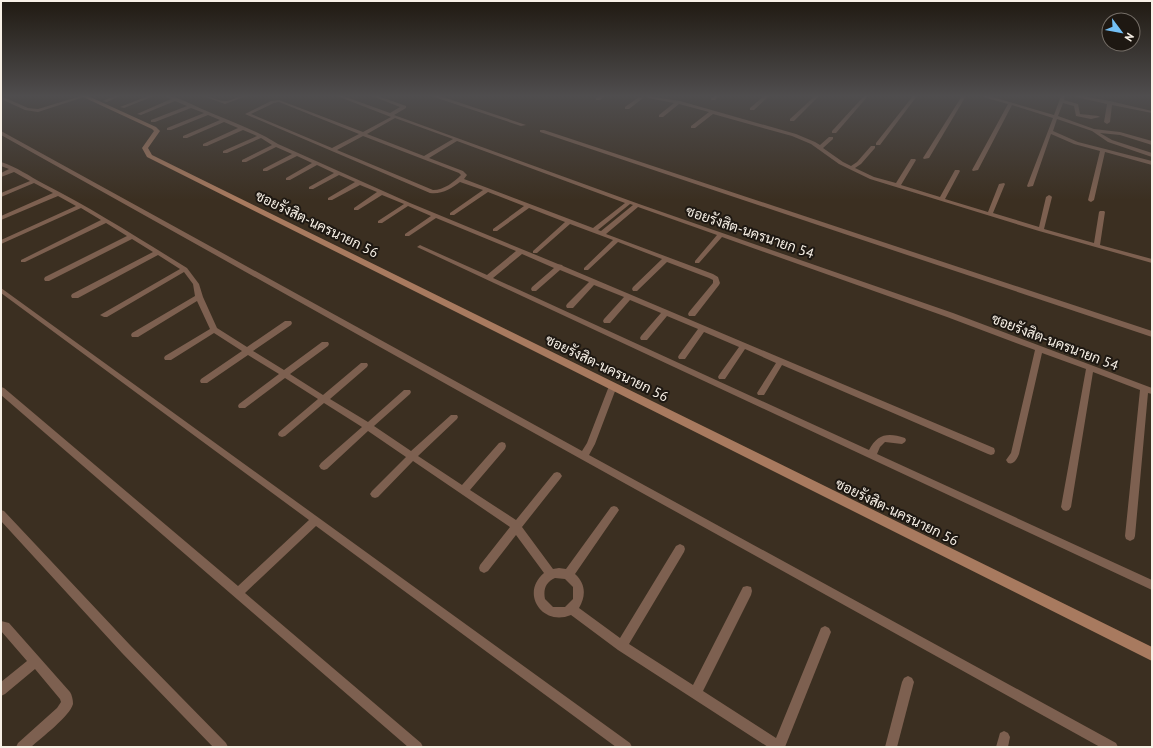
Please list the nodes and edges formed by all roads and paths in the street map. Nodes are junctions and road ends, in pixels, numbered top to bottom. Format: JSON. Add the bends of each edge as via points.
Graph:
{"nodes":[{"id":1,"x":157,"y":131,"type":"edge"},
{"id":2,"x":201,"y":131,"type":"edge"},
{"id":3,"x":237,"y":131,"type":"edge"},
{"id":4,"x":250,"y":131,"type":"edge"},
{"id":5,"x":287,"y":131,"type":"edge"},
{"id":6,"x":354,"y":131,"type":"edge"},
{"id":7,"x":371,"y":131,"type":"edge"},
{"id":8,"x":436,"y":131,"type":"edge"},
{"id":9,"x":542,"y":131,"type":"dead end"},
{"id":10,"x":779,"y":131,"type":"edge"},
{"id":11,"x":888,"y":131,"type":"edge"},
{"id":12,"x":943,"y":131,"type":"edge"},
{"id":13,"x":996,"y":131,"type":"edge"},
{"id":14,"x":1094,"y":131,"type":"edge"},
{"id":15,"x":1099,"y":131,"type":"edge"},
{"id":16,"x":1050,"y":132,"type":"joint"},
{"id":17,"x":1,"y":133,"type":"edge"},
{"id":18,"x":364,"y":135,"type":"junction"},
{"id":19,"x":261,"y":136,"type":"junction"},
{"id":20,"x":185,"y":138,"type":"dead end"},
{"id":21,"x":831,"y":138,"type":"dead end"},
{"id":22,"x":457,"y":139,"type":"junction"},
{"id":23,"x":1152,"y":143,"type":"edge"},
{"id":24,"x":205,"y":145,"type":"dead end"},
{"id":25,"x":276,"y":145,"type":"junction"},
{"id":26,"x":820,"y":148,"type":"junction"},
{"id":27,"x":333,"y":150,"type":"junction"},
{"id":28,"x":1103,"y":150,"type":"junction"},
{"id":29,"x":224,"y":152,"type":"dead end"},
{"id":30,"x":297,"y":154,"type":"junction"},
{"id":31,"x":1152,"y":155,"type":"edge"},
{"id":32,"x":424,"y":158,"type":"junction"},
{"id":33,"x":926,"y":158,"type":"dead end"},
{"id":34,"x":913,"y":160,"type":"dead end"},
{"id":35,"x":244,"y":161,"type":"dead end"},
{"id":36,"x":317,"y":163,"type":"junction"},
{"id":37,"x":1152,"y":163,"type":"edge"},
{"id":38,"x":1,"y":164,"type":"edge"},
{"id":39,"x":851,"y":168,"type":"junction"},
{"id":40,"x":15,"y":169,"type":"junction"},
{"id":41,"x":265,"y":170,"type":"dead end"},
{"id":42,"x":975,"y":170,"type":"dead end"},
{"id":43,"x":957,"y":171,"type":"dead end"},
{"id":44,"x":340,"y":173,"type":"junction"},
{"id":45,"x":1,"y":175,"type":"edge"},
{"id":46,"x":288,"y":179,"type":"dead end"},
{"id":47,"x":460,"y":179,"type":"junction"},
{"id":48,"x":35,"y":181,"type":"junction"},
{"id":49,"x":360,"y":182,"type":"junction"},
{"id":50,"x":1002,"y":184,"type":"dead end"},
{"id":51,"x":896,"y":186,"type":"junction"},
{"id":52,"x":1030,"y":186,"type":"dead end"},
{"id":53,"x":311,"y":188,"type":"dead end"},
{"id":54,"x":488,"y":190,"type":"junction"},
{"id":55,"x":382,"y":192,"type":"junction"},
{"id":56,"x":59,"y":193,"type":"junction"},
{"id":57,"x":1,"y":195,"type":"edge"},
{"id":58,"x":1049,"y":197,"type":"dead end"},
{"id":59,"x":330,"y":199,"type":"dead end"},
{"id":60,"x":942,"y":199,"type":"junction"},
{"id":61,"x":1091,"y":200,"type":"dead end"},
{"id":62,"x":629,"y":202,"type":"junction"},
{"id":63,"x":408,"y":204,"type":"junction"},
{"id":64,"x":637,"y":205,"type":"junction"},
{"id":65,"x":81,"y":206,"type":"junction"},
{"id":66,"x":528,"y":206,"type":"junction"},
{"id":67,"x":356,"y":209,"type":"dead end"},
{"id":68,"x":1102,"y":212,"type":"dead end"},
{"id":69,"x":990,"y":213,"type":"junction"},
{"id":70,"x":452,"y":214,"type":"dead end"},
{"id":71,"x":436,"y":216,"type":"junction"},
{"id":72,"x":1,"y":218,"type":"edge"},
{"id":73,"x":106,"y":221,"type":"junction"},
{"id":74,"x":380,"y":222,"type":"dead end"},
{"id":75,"x":569,"y":222,"type":"junction"},
{"id":76,"x":495,"y":230,"type":"dead end"},
{"id":77,"x":1041,"y":230,"type":"junction"},
{"id":78,"x":594,"y":231,"type":"junction"},
{"id":79,"x":602,"y":234,"type":"junction"},
{"id":80,"x":721,"y":234,"type":"junction"},
{"id":81,"x":407,"y":235,"type":"dead end"},
{"id":82,"x":131,"y":236,"type":"junction"},
{"id":83,"x":617,"y":240,"type":"junction"},
{"id":84,"x":1,"y":242,"type":"edge"},
{"id":85,"x":1097,"y":245,"type":"junction"},
{"id":86,"x":420,"y":247,"type":"dead end"},
{"id":87,"x":521,"y":251,"type":"junction"},
{"id":88,"x":158,"y":252,"type":"junction"},
{"id":89,"x":535,"y":252,"type":"dead end"},
{"id":90,"x":666,"y":259,"type":"junction"},
{"id":91,"x":23,"y":261,"type":"dead end"},
{"id":92,"x":1152,"y":261,"type":"edge"},
{"id":93,"x":697,"y":262,"type":"dead end"},
{"id":94,"x":560,"y":266,"type":"junction"},
{"id":95,"x":185,"y":269,"type":"junction"},
{"id":96,"x":586,"y":269,"type":"dead end"},
{"id":97,"x":488,"y":278,"type":"junction"},
{"id":98,"x":47,"y":280,"type":"dead end"},
{"id":99,"x":594,"y":281,"type":"junction"},
{"id":100,"x":534,"y":289,"type":"dead end"},
{"id":101,"x":635,"y":289,"type":"dead end"},
{"id":102,"x":1,"y":290,"type":"edge"},
{"id":103,"x":75,"y":296,"type":"dead end"},
{"id":104,"x":629,"y":296,"type":"junction"},
{"id":105,"x":199,"y":297,"type":"junction"},
{"id":106,"x":570,"y":306,"type":"dead end"},
{"id":107,"x":666,"y":312,"type":"junction"},
{"id":108,"x":692,"y":314,"type":"dead end"},
{"id":109,"x":104,"y":315,"type":"dead end"},
{"id":110,"x":607,"y":321,"type":"dead end"},
{"id":111,"x":288,"y":323,"type":"dead end"},
{"id":112,"x":703,"y":328,"type":"junction"},
{"id":113,"x":214,"y":330,"type":"junction"},
{"id":114,"x":1152,"y":334,"type":"edge"},
{"id":115,"x":135,"y":335,"type":"dead end"},
{"id":116,"x":644,"y":338,"type":"dead end"},
{"id":117,"x":325,"y":344,"type":"dead end"},
{"id":118,"x":743,"y":346,"type":"junction"},
{"id":119,"x":1039,"y":349,"type":"junction"},
{"id":120,"x":248,"y":351,"type":"junction"},
{"id":121,"x":682,"y":357,"type":"dead end"},
{"id":122,"x":168,"y":358,"type":"dead end"},
{"id":123,"x":781,"y":361,"type":"junction"},
{"id":124,"x":364,"y":365,"type":"dead end"},
{"id":125,"x":1090,"y":368,"type":"junction"},
{"id":126,"x":284,"y":375,"type":"junction"},
{"id":127,"x":722,"y":376,"type":"dead end"},
{"id":128,"x":204,"y":381,"type":"dead end"},
{"id":129,"x":614,"y":386,"type":"junction"},
{"id":130,"x":1148,"y":389,"type":"edge"},
{"id":131,"x":1,"y":390,"type":"edge"},
{"id":132,"x":407,"y":392,"type":"dead end"},
{"id":133,"x":760,"y":393,"type":"dead end"},
{"id":134,"x":324,"y":399,"type":"junction"},
{"id":135,"x":242,"y":406,"type":"dead end"},
{"id":136,"x":454,"y":417,"type":"dead end"},
{"id":137,"x":367,"y":426,"type":"junction"},
{"id":138,"x":282,"y":434,"type":"dead end"},
{"id":139,"x":902,"y":440,"type":"dead end"},
{"id":140,"x":502,"y":446,"type":"dead end"},
{"id":141,"x":991,"y":451,"type":"dead end"},
{"id":142,"x":872,"y":455,"type":"junction"},
{"id":143,"x":412,"y":456,"type":"junction"},
{"id":144,"x":584,"y":456,"type":"junction"},
{"id":145,"x":1011,"y":460,"type":"dead end"},
{"id":146,"x":324,"y":466,"type":"dead end"},
{"id":147,"x":557,"y":476,"type":"dead end"},
{"id":148,"x":463,"y":490,"type":"junction"},
{"id":149,"x":375,"y":494,"type":"dead end"},
{"id":150,"x":1066,"y":507,"type":"dead end"},
{"id":151,"x":614,"y":510,"type":"dead end"},
{"id":152,"x":1,"y":514,"type":"edge"},
{"id":153,"x":316,"y":520,"type":"junction"},
{"id":154,"x":516,"y":526,"type":"junction"},
{"id":155,"x":1130,"y":536,"type":"dead end"},
{"id":156,"x":680,"y":549,"type":"dead end"},
{"id":157,"x":484,"y":568,"type":"dead end"},
{"id":158,"x":551,"y":574,"type":"junction"},
{"id":159,"x":568,"y":575,"type":"junction"},
{"id":160,"x":1152,"y":585,"type":"edge"},
{"id":161,"x":747,"y":591,"type":"dead end"},
{"id":162,"x":238,"y":593,"type":"junction"},
{"id":163,"x":571,"y":609,"type":"junction"},
{"id":164,"x":1,"y":626,"type":"edge"},
{"id":165,"x":825,"y":632,"type":"dead end"},
{"id":166,"x":622,"y":646,"type":"junction"},
{"id":167,"x":1152,"y":654,"type":"edge"},
{"id":168,"x":36,"y":661,"type":"junction"},
{"id":169,"x":908,"y":682,"type":"dead end"},
{"id":170,"x":1,"y":690,"type":"edge"},
{"id":171,"x":695,"y":694,"type":"junction"},
{"id":172,"x":22,"y":747,"type":"edge"},
{"id":173,"x":222,"y":747,"type":"edge"},
{"id":174,"x":417,"y":747,"type":"edge"},
{"id":175,"x":626,"y":747,"type":"edge"},
{"id":176,"x":779,"y":747,"type":"edge"},
{"id":177,"x":891,"y":747,"type":"edge"},
{"id":178,"x":1112,"y":747,"type":"edge"}],
"edges":[{"from":1,"to":129,"type":"street","name":"ซอยรังสิต-นครนายก 56","via":[[145,148],[149,156]]},
{"from":2,"to":20,"type":"street"},
{"from":3,"to":24,"type":"street"},
{"from":4,"to":19,"type":"street"},
{"from":5,"to":27,"type":"street"},
{"from":6,"to":18,"type":"street"},
{"from":7,"to":18,"type":"street"},
{"from":8,"to":22,"type":"street","name":"ซอยรังสิต-นครนายก 54"},
{"from":9,"to":114,"type":"street"},
{"from":10,"to":26,"type":"street"},
{"from":11,"to":39,"type":"street","via":[[876,146]]},
{"from":12,"to":33,"type":"street"},
{"from":13,"to":42,"type":"street"},
{"from":14,"to":31,"type":"street","via":[[1110,141]]},
{"from":15,"to":23,"type":"street"},
{"from":16,"to":28,"type":"street","via":[[1065,140]]},
{"from":16,"to":52,"type":"street"},
{"from":17,"to":144,"type":"street"},
{"from":18,"to":27,"type":"street"},
{"from":18,"to":32,"type":"street"},
{"from":19,"to":25,"type":"street"},
{"from":19,"to":29,"type":"street"},
{"from":21,"to":26,"type":"street"},
{"from":22,"to":32,"type":"street"},
{"from":22,"to":62,"type":"street","name":"ซอยรังสิต-นครนายก 54"},
{"from":25,"to":30,"type":"street"},
{"from":25,"to":35,"type":"street"},
{"from":26,"to":39,"type":"street"},
{"from":27,"to":47,"type":"street","via":[[435,193]]},
{"from":28,"to":37,"type":"street"},
{"from":28,"to":61,"type":"street"},
{"from":30,"to":36,"type":"street"},
{"from":30,"to":41,"type":"street"},
{"from":32,"to":47,"type":"street","via":[[464,173]]},
{"from":34,"to":51,"type":"street"},
{"from":36,"to":44,"type":"street"},
{"from":36,"to":46,"type":"street"},
{"from":38,"to":40,"type":"street"},
{"from":39,"to":51,"type":"street"},
{"from":40,"to":45,"type":"street"},
{"from":40,"to":48,"type":"street"},
{"from":43,"to":60,"type":"street"},
{"from":44,"to":49,"type":"street"},
{"from":44,"to":53,"type":"street"},
{"from":47,"to":54,"type":"street"},
{"from":48,"to":56,"type":"street"},
{"from":48,"to":57,"type":"street"},
{"from":49,"to":55,"type":"street"},
{"from":49,"to":59,"type":"street"},
{"from":50,"to":69,"type":"street"},
{"from":51,"to":60,"type":"street"},
{"from":54,"to":66,"type":"street"},
{"from":54,"to":70,"type":"street"},
{"from":55,"to":63,"type":"street"},
{"from":55,"to":67,"type":"street"},
{"from":56,"to":65,"type":"street"},
{"from":56,"to":72,"type":"street"},
{"from":58,"to":77,"type":"street"},
{"from":60,"to":69,"type":"street"},
{"from":62,"to":64,"type":"street","name":"ซอยรังสิต-นครนายก 54"},
{"from":62,"to":78,"type":"street"},
{"from":63,"to":71,"type":"street"},
{"from":63,"to":74,"type":"street"},
{"from":64,"to":79,"type":"street"},
{"from":64,"to":80,"type":"street","name":"ซอยรังสิต-นครนายก 54"},
{"from":65,"to":73,"type":"street"},
{"from":65,"to":84,"type":"street"},
{"from":66,"to":75,"type":"street"},
{"from":66,"to":76,"type":"street"},
{"from":68,"to":85,"type":"street"},
{"from":69,"to":77,"type":"street"},
{"from":71,"to":81,"type":"street"},
{"from":71,"to":87,"type":"street"},
{"from":73,"to":82,"type":"street"},
{"from":73,"to":91,"type":"street"},
{"from":75,"to":78,"type":"street"},
{"from":75,"to":89,"type":"street"},
{"from":77,"to":85,"type":"street"},
{"from":78,"to":79,"type":"street"},
{"from":79,"to":83,"type":"street"},
{"from":80,"to":93,"type":"street"},
{"from":80,"to":119,"type":"street","name":"ซอยรังสิต-นครนายก 54"},
{"from":82,"to":88,"type":"street"},
{"from":82,"to":98,"type":"street"},
{"from":83,"to":90,"type":"street"},
{"from":83,"to":96,"type":"street"},
{"from":85,"to":92,"type":"street"},
{"from":86,"to":97,"type":"street"},
{"from":87,"to":94,"type":"street"},
{"from":87,"to":97,"type":"street"},
{"from":88,"to":95,"type":"street"},
{"from":88,"to":103,"type":"street"},
{"from":90,"to":101,"type":"street"},
{"from":90,"to":108,"type":"street","via":[[716,279],[717,283]]},
{"from":94,"to":99,"type":"street"},
{"from":94,"to":100,"type":"street"},
{"from":95,"to":105,"type":"street","via":[[196,284]]},
{"from":95,"to":109,"type":"street"},
{"from":97,"to":142,"type":"street"},
{"from":99,"to":104,"type":"street"},
{"from":99,"to":106,"type":"street"},
{"from":102,"to":153,"type":"street"},
{"from":104,"to":107,"type":"street"},
{"from":104,"to":110,"type":"street"},
{"from":105,"to":113,"type":"street"},
{"from":105,"to":115,"type":"street"},
{"from":107,"to":112,"type":"street"},
{"from":107,"to":116,"type":"street"},
{"from":111,"to":120,"type":"street"},
{"from":112,"to":118,"type":"street"},
{"from":112,"to":121,"type":"street"},
{"from":113,"to":120,"type":"street"},
{"from":113,"to":122,"type":"street"},
{"from":117,"to":126,"type":"street"},
{"from":118,"to":123,"type":"street"},
{"from":118,"to":127,"type":"street"},
{"from":119,"to":125,"type":"street","name":"ซอยรังสิต-นครนายก 54"},
{"from":119,"to":145,"type":"street","via":[[1015,454]]},
{"from":120,"to":126,"type":"street"},
{"from":120,"to":128,"type":"street"},
{"from":123,"to":133,"type":"street"},
{"from":123,"to":141,"type":"street"},
{"from":124,"to":134,"type":"street"},
{"from":125,"to":130,"type":"street","name":"ซอยรังสิต-นครนายก 54"},
{"from":125,"to":150,"type":"street"},
{"from":126,"to":134,"type":"street"},
{"from":126,"to":135,"type":"street"},
{"from":129,"to":144,"type":"street"},
{"from":129,"to":167,"type":"street","name":"ซอยรังสิต-นครนายก 56"},
{"from":130,"to":155,"type":"street"},
{"from":131,"to":162,"type":"street"},
{"from":132,"to":137,"type":"street"},
{"from":134,"to":137,"type":"street"},
{"from":134,"to":138,"type":"street"},
{"from":136,"to":143,"type":"street"},
{"from":137,"to":143,"type":"street"},
{"from":137,"to":146,"type":"street"},
{"from":139,"to":142,"type":"street","via":[[882,439],[876,443]]},
{"from":140,"to":148,"type":"street"},
{"from":142,"to":160,"type":"street"},
{"from":143,"to":148,"type":"street"},
{"from":143,"to":149,"type":"street"},
{"from":144,"to":178,"type":"street"},
{"from":147,"to":154,"type":"street"},
{"from":148,"to":154,"type":"street"},
{"from":151,"to":159,"type":"street"},
{"from":152,"to":173,"type":"street","via":[[126,649]]},
{"from":153,"to":162,"type":"street"},
{"from":153,"to":175,"type":"street"},
{"from":154,"to":157,"type":"street"},
{"from":154,"to":158,"type":"street"},
{"from":156,"to":166,"type":"street"},
{"from":158,"to":159,"type":"street"},
{"from":158,"to":163,"type":"street","via":[[541,583],[541,603],[545,608],[558,613]]},
{"from":159,"to":163,"type":"street","via":[[579,590],[579,597]]},
{"from":161,"to":171,"type":"street"},
{"from":162,"to":174,"type":"street"},
{"from":163,"to":166,"type":"street"},
{"from":164,"to":168,"type":"street","via":[[5,627]]},
{"from":165,"to":176,"type":"street"},
{"from":166,"to":171,"type":"street"},
{"from":168,"to":170,"type":"street"},
{"from":168,"to":172,"type":"street","via":[[66,696],[67,703],[61,712]]},
{"from":169,"to":177,"type":"street"},
{"from":171,"to":176,"type":"street"}]}
